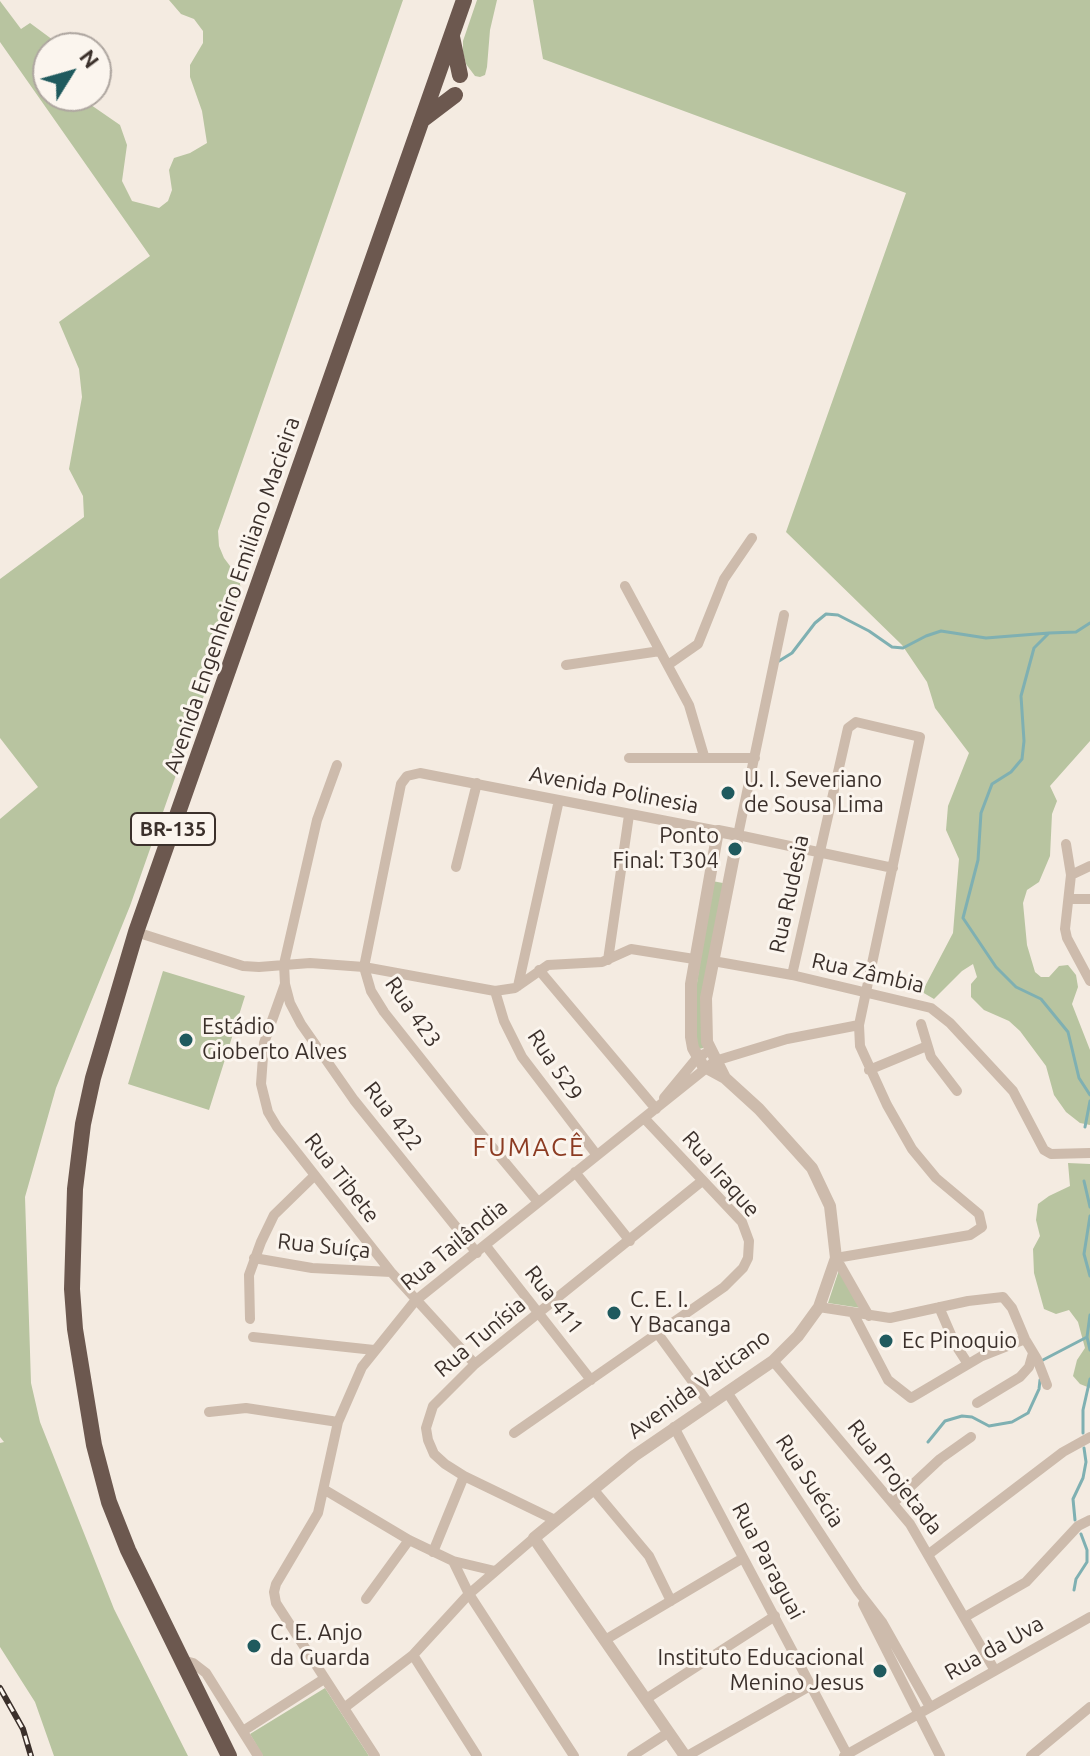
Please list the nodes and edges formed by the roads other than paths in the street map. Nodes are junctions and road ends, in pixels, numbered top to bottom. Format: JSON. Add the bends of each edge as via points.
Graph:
{"nodes":[{"id":1,"x":464,"y":0,"type":"edge"},
{"id":2,"x":452,"y":34,"type":"junction"},
{"id":3,"x":460,"y":75,"type":"dead end"},
{"id":4,"x":455,"y":95,"type":"dead end"},
{"id":5,"x":421,"y":121,"type":"junction"},
{"id":6,"x":752,"y":538,"type":"dead end"},
{"id":7,"x":625,"y":586,"type":"dead end"},
{"id":8,"x":784,"y":615,"type":"dead end"},
{"id":9,"x":660,"y":651,"type":"junction"},
{"id":10,"x":566,"y":665,"type":"dead end"},
{"id":11,"x":668,"y":665,"type":"junction"},
{"id":12,"x":704,"y":756,"type":"junction"},
{"id":13,"x":629,"y":758,"type":"dead end"},
{"id":14,"x":755,"y":758,"type":"junction"},
{"id":15,"x":337,"y":765,"type":"dead end"},
{"id":16,"x":420,"y":773,"type":"joint"},
{"id":17,"x":477,"y":783,"type":"junction"},
{"id":18,"x":559,"y":800,"type":"junction"},
{"id":19,"x":629,"y":815,"type":"junction"},
{"id":20,"x":718,"y":831,"type":"junction"},
{"id":21,"x":738,"y":835,"type":"junction"},
{"id":22,"x":1066,"y":844,"type":"dead end"},
{"id":23,"x":818,"y":852,"type":"junction"},
{"id":24,"x":712,"y":859,"type":"junction"},
{"id":25,"x":732,"y":863,"type":"junction"},
{"id":26,"x":1090,"y":866,"type":"edge"},
{"id":27,"x":456,"y":867,"type":"dead end"},
{"id":28,"x":893,"y":868,"type":"junction"},
{"id":29,"x":1071,"y":875,"type":"junction"},
{"id":30,"x":1069,"y":899,"type":"junction"},
{"id":31,"x":1090,"y":899,"type":"edge"},
{"id":32,"x":136,"y":932,"type":"junction"},
{"id":33,"x":694,"y":959,"type":"junction"},
{"id":34,"x":608,"y":960,"type":"junction"},
{"id":35,"x":713,"y":961,"type":"junction"},
{"id":36,"x":284,"y":964,"type":"junction"},
{"id":37,"x":364,"y":967,"type":"junction"},
{"id":38,"x":539,"y":970,"type":"junction"},
{"id":39,"x":792,"y":975,"type":"junction"},
{"id":40,"x":1090,"y":981,"type":"edge"},
{"id":41,"x":285,"y":984,"type":"junction"},
{"id":42,"x":518,"y":986,"type":"junction"},
{"id":43,"x":495,"y":991,"type":"junction"},
{"id":44,"x":867,"y":993,"type":"junction"},
{"id":45,"x":921,"y":1024,"type":"dead end"},
{"id":46,"x":859,"y":1025,"type":"junction"},
{"id":47,"x":927,"y":1046,"type":"junction"},
{"id":48,"x":707,"y":1060,"type":"junction"},
{"id":49,"x":869,"y":1070,"type":"junction"},
{"id":50,"x":957,"y":1091,"type":"dead end"},
{"id":51,"x":656,"y":1109,"type":"junction"},
{"id":52,"x":644,"y":1118,"type":"junction"},
{"id":53,"x":1090,"y":1153,"type":"edge"},
{"id":54,"x":596,"y":1154,"type":"junction"},
{"id":55,"x":575,"y":1172,"type":"junction"},
{"id":56,"x":314,"y":1176,"type":"junction"},
{"id":57,"x":702,"y":1181,"type":"junction"},
{"id":58,"x":538,"y":1202,"type":"junction"},
{"id":59,"x":630,"y":1241,"type":"junction"},
{"id":60,"x":481,"y":1249,"type":"junction"},
{"id":61,"x":254,"y":1258,"type":"junction"},
{"id":62,"x":836,"y":1258,"type":"junction"},
{"id":63,"x":391,"y":1272,"type":"junction"},
{"id":64,"x":415,"y":1301,"type":"junction"},
{"id":65,"x":819,"y":1307,"type":"junction"},
{"id":66,"x":939,"y":1307,"type":"junction"},
{"id":67,"x":539,"y":1313,"type":"junction"},
{"id":68,"x":853,"y":1313,"type":"junction"},
{"id":69,"x":869,"y":1316,"type":"junction"},
{"id":70,"x":250,"y":1319,"type":"dead end"},
{"id":71,"x":658,"y":1334,"type":"junction"},
{"id":72,"x":253,"y":1337,"type":"dead end"},
{"id":73,"x":1025,"y":1339,"type":"junction"},
{"id":74,"x":374,"y":1350,"type":"junction"},
{"id":75,"x":1033,"y":1353,"type":"junction"},
{"id":76,"x":773,"y":1361,"type":"junction"},
{"id":77,"x":475,"y":1364,"type":"junction"},
{"id":78,"x":968,"y":1364,"type":"junction"},
{"id":79,"x":591,"y":1380,"type":"junction"},
{"id":80,"x":1047,"y":1385,"type":"dead end"},
{"id":81,"x":727,"y":1392,"type":"junction"},
{"id":82,"x":977,"y":1403,"type":"dead end"},
{"id":83,"x":709,"y":1404,"type":"junction"},
{"id":84,"x":209,"y":1412,"type":"dead end"},
{"id":85,"x":338,"y":1422,"type":"junction"},
{"id":86,"x":674,"y":1427,"type":"junction"},
{"id":87,"x":514,"y":1433,"type":"dead end"},
{"id":88,"x":971,"y":1437,"type":"dead end"},
{"id":89,"x":1090,"y":1437,"type":"edge"},
{"id":90,"x":464,"y":1476,"type":"junction"},
{"id":91,"x":593,"y":1489,"type":"junction"},
{"id":92,"x":325,"y":1490,"type":"junction"},
{"id":93,"x":894,"y":1502,"type":"junction"},
{"id":94,"x":555,"y":1520,"type":"junction"},
{"id":95,"x":1090,"y":1520,"type":"edge"},
{"id":96,"x":534,"y":1538,"type":"junction"},
{"id":97,"x":409,"y":1540,"type":"junction"},
{"id":98,"x":433,"y":1552,"type":"junction"},
{"id":99,"x":929,"y":1554,"type":"junction"},
{"id":100,"x":743,"y":1558,"type":"junction"},
{"id":101,"x":453,"y":1561,"type":"junction"},
{"id":102,"x":495,"y":1571,"type":"junction"},
{"id":103,"x":858,"y":1591,"type":"junction"},
{"id":104,"x":469,"y":1594,"type":"junction"},
{"id":105,"x":366,"y":1599,"type":"dead end"},
{"id":106,"x":671,"y":1601,"type":"junction"},
{"id":107,"x":775,"y":1616,"type":"junction"},
{"id":108,"x":965,"y":1617,"type":"junction"},
{"id":109,"x":1090,"y":1617,"type":"edge"},
{"id":110,"x":605,"y":1640,"type":"junction"},
{"id":111,"x":413,"y":1655,"type":"junction"},
{"id":112,"x":185,"y":1666,"type":"junction"},
{"id":113,"x":994,"y":1669,"type":"junction"},
{"id":114,"x":324,"y":1679,"type":"junction"},
{"id":115,"x":810,"y":1686,"type":"junction"},
{"id":116,"x":646,"y":1699,"type":"junction"},
{"id":117,"x":930,"y":1707,"type":"junction"},
{"id":118,"x":344,"y":1708,"type":"junction"},
{"id":119,"x":1088,"y":1713,"type":"edge"},
{"id":120,"x":918,"y":1714,"type":"junction"},
{"id":121,"x":243,"y":1731,"type":"junction"},
{"id":122,"x":669,"y":1732,"type":"junction"},
{"id":123,"x":847,"y":1755,"type":"edge"},
{"id":124,"x":229,"y":1756,"type":"edge"},
{"id":125,"x":240,"y":1756,"type":"edge"},
{"id":126,"x":258,"y":1756,"type":"edge"},
{"id":127,"x":375,"y":1756,"type":"edge"},
{"id":128,"x":477,"y":1756,"type":"edge"},
{"id":129,"x":574,"y":1756,"type":"edge"},
{"id":130,"x":632,"y":1756,"type":"edge"},
{"id":131,"x":686,"y":1756,"type":"edge"},
{"id":132,"x":940,"y":1756,"type":"edge"},
{"id":133,"x":1031,"y":1756,"type":"edge"}],
"edges":[{"from":1,"to":2,"type":"highway","name":"Avenida Engenheiro Emiliano Macieira","number":"BR-135"},
{"from":2,"to":3,"type":"highway"},
{"from":2,"to":5,"type":"highway","name":"Avenida Engenheiro Emiliano Macieira","number":"BR-135"},
{"from":4,"to":5,"type":"highway"},
{"from":5,"to":32,"type":"highway","name":"Avenida Engenheiro Emiliano Macieira","number":"BR-135"},
{"from":6,"to":11,"type":"street","via":[[724,579],[698,644]]},
{"from":7,"to":9,"type":"street"},
{"from":8,"to":14,"type":"street","name":"Avenida Vaticano"},
{"from":9,"to":10,"type":"street"},
{"from":9,"to":11,"type":"street"},
{"from":11,"to":12,"type":"street","via":[[693,712]]},
{"from":12,"to":13,"type":"street"},
{"from":12,"to":14,"type":"street"},
{"from":14,"to":21,"type":"street","name":"Avenida Vaticano"},
{"from":15,"to":36,"type":"street","name":"Rua 422","via":[[317,820]]},
{"from":16,"to":17,"type":"street","name":"Avenida Polinesia"},
{"from":16,"to":37,"type":"street","name":"Rua 423","via":[[401,784]]},
{"from":17,"to":18,"type":"street","name":"Avenida Polinesia"},
{"from":17,"to":27,"type":"street"},
{"from":18,"to":19,"type":"street","name":"Avenida Polinesia"},
{"from":18,"to":42,"type":"street"},
{"from":19,"to":20,"type":"street","name":"Avenida Polinesia"},
{"from":19,"to":34,"type":"street"},
{"from":20,"to":21,"type":"street","name":"Avenida Polinesia"},
{"from":20,"to":24,"type":"street","name":"Avenida Vaticano"},
{"from":21,"to":23,"type":"street","name":"Avenida Polinesia"},
{"from":21,"to":25,"type":"street","name":"Avenida Vaticano"},
{"from":22,"to":29,"type":"street"},
{"from":23,"to":28,"type":"street","name":"Avenida Polinesia"},
{"from":23,"to":28,"type":"street","name":"Rua Rudesia","via":[[848,728],[856,722],[921,740]]},
{"from":23,"to":39,"type":"street","name":"Rua Rudesia"},
{"from":24,"to":25,"type":"street"},
{"from":24,"to":33,"type":"street","name":"Avenida Vaticano"},
{"from":25,"to":35,"type":"street","name":"Avenida Vaticano"},
{"from":26,"to":29,"type":"street"},
{"from":28,"to":44,"type":"street"},
{"from":29,"to":30,"type":"street"},
{"from":30,"to":31,"type":"street"},
{"from":30,"to":40,"type":"street","via":[[1067,938]]},
{"from":32,"to":36,"type":"street","via":[[243,966]]},
{"from":32,"to":112,"type":"highway","name":"Avenida Engenheiro Emiliano Macieira","number":"BR-135","via":[[83,1124],[72,1243],[75,1329],[109,1502]]},
{"from":33,"to":34,"type":"street","via":[[631,949]]},
{"from":33,"to":48,"type":"street","name":"Avenida Vaticano","via":[[691,1037]]},
{"from":34,"to":38,"type":"street","via":[[555,963]]},
{"from":35,"to":39,"type":"street","name":"Rua Zâmbia"},
{"from":35,"to":48,"type":"street","name":"Avenida Vaticano","via":[[705,1017]]},
{"from":36,"to":37,"type":"street"},
{"from":36,"to":41,"type":"street","name":"Rua 422"},
{"from":37,"to":43,"type":"street"},
{"from":37,"to":58,"type":"street","name":"Rua 423","via":[[384,1012]]},
{"from":38,"to":42,"type":"street"},
{"from":38,"to":51,"type":"street"},
{"from":39,"to":44,"type":"street","name":"Rua Zâmbia"},
{"from":41,"to":56,"type":"street","name":"Rua Tibete","via":[[264,1043],[261,1084],[268,1112]]},
{"from":41,"to":60,"type":"street","name":"Rua 422","via":[[301,1024],[354,1100]]},
{"from":42,"to":43,"type":"street"},
{"from":43,"to":54,"type":"street","name":"Rua 529","via":[[522,1057]]},
{"from":44,"to":46,"type":"street"},
{"from":44,"to":53,"type":"street","name":"Rua Zâmbia","via":[[939,1012],[1013,1091],[1042,1148],[1051,1154]]},
{"from":45,"to":47,"type":"street"},
{"from":46,"to":48,"type":"street"},
{"from":46,"to":49,"type":"street"},
{"from":47,"to":49,"type":"street"},
{"from":47,"to":50,"type":"street"},
{"from":48,"to":51,"type":"street","name":"Rua Tailândia"},
{"from":48,"to":62,"type":"street","name":"Avenida Vaticano","via":[[812,1168],[830,1206]]},
{"from":49,"to":62,"type":"street","via":[[912,1149],[936,1178],[979,1214],[982,1227],[970,1235]]},
{"from":51,"to":52,"type":"street","name":"Rua Tailândia"},
{"from":52,"to":54,"type":"street","name":"Rua Tailândia"},
{"from":52,"to":57,"type":"street","name":"Rua Iraque"},
{"from":54,"to":55,"type":"street","name":"Rua Tailândia"},
{"from":55,"to":58,"type":"street","name":"Rua Tailândia"},
{"from":55,"to":59,"type":"street"},
{"from":56,"to":61,"type":"street","via":[[274,1215]]},
{"from":56,"to":63,"type":"street","name":"Rua Tibete"},
{"from":57,"to":59,"type":"street","name":"Rua Tunísia"},
{"from":57,"to":71,"type":"street","name":"Rua Iraque","via":[[742,1222],[748,1258],[724,1287]]},
{"from":58,"to":60,"type":"street","name":"Rua Tailândia"},
{"from":59,"to":67,"type":"street","name":"Rua Tunísia"},
{"from":60,"to":64,"type":"street","name":"Rua Tailândia"},
{"from":60,"to":67,"type":"street","name":"Rua 411"},
{"from":61,"to":63,"type":"street","name":"Rua Suíça","via":[[312,1268]]},
{"from":61,"to":70,"type":"street"},
{"from":62,"to":65,"type":"street","name":"Avenida Vaticano"},
{"from":62,"to":69,"type":"street"},
{"from":63,"to":64,"type":"street","name":"Rua Tibete"},
{"from":64,"to":74,"type":"street","name":"Rua Tailândia"},
{"from":64,"to":77,"type":"street","name":"Rua Tibete"},
{"from":65,"to":68,"type":"street"},
{"from":65,"to":76,"type":"street","name":"Avenida Vaticano"},
{"from":66,"to":69,"type":"street","via":[[900,1317]]},
{"from":66,"to":73,"type":"street","via":[[1003,1297]]},
{"from":66,"to":78,"type":"street"},
{"from":67,"to":77,"type":"street","name":"Rua Tunísia"},
{"from":67,"to":79,"type":"street","name":"Rua 411"},
{"from":68,"to":69,"type":"street"},
{"from":68,"to":78,"type":"street","via":[[888,1380],[910,1397]]},
{"from":71,"to":79,"type":"street","name":"Rua Iraque"},
{"from":71,"to":83,"type":"street"},
{"from":72,"to":74,"type":"street"},
{"from":73,"to":75,"type":"street"},
{"from":73,"to":78,"type":"street"},
{"from":74,"to":85,"type":"street","name":"Rua Tailândia"},
{"from":75,"to":80,"type":"street"},
{"from":75,"to":82,"type":"street","via":[[1020,1377]]},
{"from":76,"to":81,"type":"street","name":"Avenida Vaticano"},
{"from":76,"to":93,"type":"street","name":"Rua Projetada"},
{"from":77,"to":90,"type":"street","name":"Rua Tunísia","via":[[437,1399],[426,1428],[434,1454]]},
{"from":79,"to":87,"type":"street","name":"Rua Iraque"},
{"from":81,"to":83,"type":"street","name":"Avenida Vaticano"},
{"from":81,"to":103,"type":"street","name":"Rua Suécia"},
{"from":83,"to":86,"type":"street","name":"Avenida Vaticano"},
{"from":84,"to":85,"type":"street","via":[[246,1408]]},
{"from":85,"to":92,"type":"street","name":"Rua Tailândia"},
{"from":86,"to":91,"type":"street","name":"Avenida Vaticano"},
{"from":86,"to":100,"type":"street","name":"Rua Paraguai"},
{"from":88,"to":93,"type":"street"},
{"from":89,"to":99,"type":"street"},
{"from":90,"to":94,"type":"street","name":"Rua Tunísia"},
{"from":90,"to":98,"type":"street"},
{"from":91,"to":94,"type":"street","name":"Avenida Vaticano"},
{"from":91,"to":106,"type":"street","via":[[649,1556]]},
{"from":92,"to":97,"type":"street"},
{"from":92,"to":114,"type":"street","name":"Rua Tailândia","via":[[310,1529],[276,1584],[276,1603]]},
{"from":93,"to":99,"type":"street","name":"Rua Projetada"},
{"from":94,"to":96,"type":"street","name":"Avenida Vaticano"},
{"from":95,"to":108,"type":"street","via":[[1078,1526],[1026,1582]]},
{"from":96,"to":102,"type":"street","name":"Avenida Vaticano"},
{"from":96,"to":110,"type":"street"},
{"from":97,"to":98,"type":"street"},
{"from":97,"to":105,"type":"street"},
{"from":98,"to":101,"type":"street"},
{"from":99,"to":108,"type":"street","name":"Rua Projetada"},
{"from":100,"to":106,"type":"street"},
{"from":100,"to":107,"type":"street","name":"Rua Paraguai"},
{"from":101,"to":102,"type":"street"},
{"from":101,"to":104,"type":"street"},
{"from":102,"to":104,"type":"street","name":"Avenida Vaticano"},
{"from":103,"to":117,"type":"street","name":"Rua Suécia","via":[[882,1622]]},
{"from":103,"to":120,"type":"street","name":"Rua Suécia"},
{"from":104,"to":111,"type":"street","name":"Avenida Vaticano"},
{"from":104,"to":129,"type":"street"},
{"from":106,"to":110,"type":"street"},
{"from":107,"to":115,"type":"street","name":"Rua Paraguai"},
{"from":107,"to":116,"type":"street"},
{"from":108,"to":113,"type":"street","name":"Rua Projetada"},
{"from":109,"to":113,"type":"street","name":"Rua da Uva"},
{"from":110,"to":116,"type":"street"},
{"from":111,"to":118,"type":"street","name":"Avenida Vaticano"},
{"from":111,"to":128,"type":"street"},
{"from":112,"to":121,"type":"street","via":[[193,1663],[206,1673]]},
{"from":112,"to":124,"type":"highway","number":"BR-135"},
{"from":112,"to":125,"type":"highway","number":"BR-135"},
{"from":113,"to":117,"type":"street","name":"Rua da Uva"},
{"from":114,"to":118,"type":"street"},
{"from":114,"to":121,"type":"street"},
{"from":115,"to":123,"type":"street","name":"Rua Paraguai"},
{"from":115,"to":131,"type":"street"},
{"from":116,"to":122,"type":"street"},
{"from":117,"to":120,"type":"street","name":"Rua da Uva"},
{"from":118,"to":127,"type":"street"},
{"from":119,"to":133,"type":"street"},
{"from":120,"to":123,"type":"street","name":"Rua da Uva"},
{"from":120,"to":132,"type":"street","name":"Rua Suécia"},
{"from":121,"to":126,"type":"street"},
{"from":122,"to":130,"type":"street"},
{"from":122,"to":131,"type":"street"}]}
